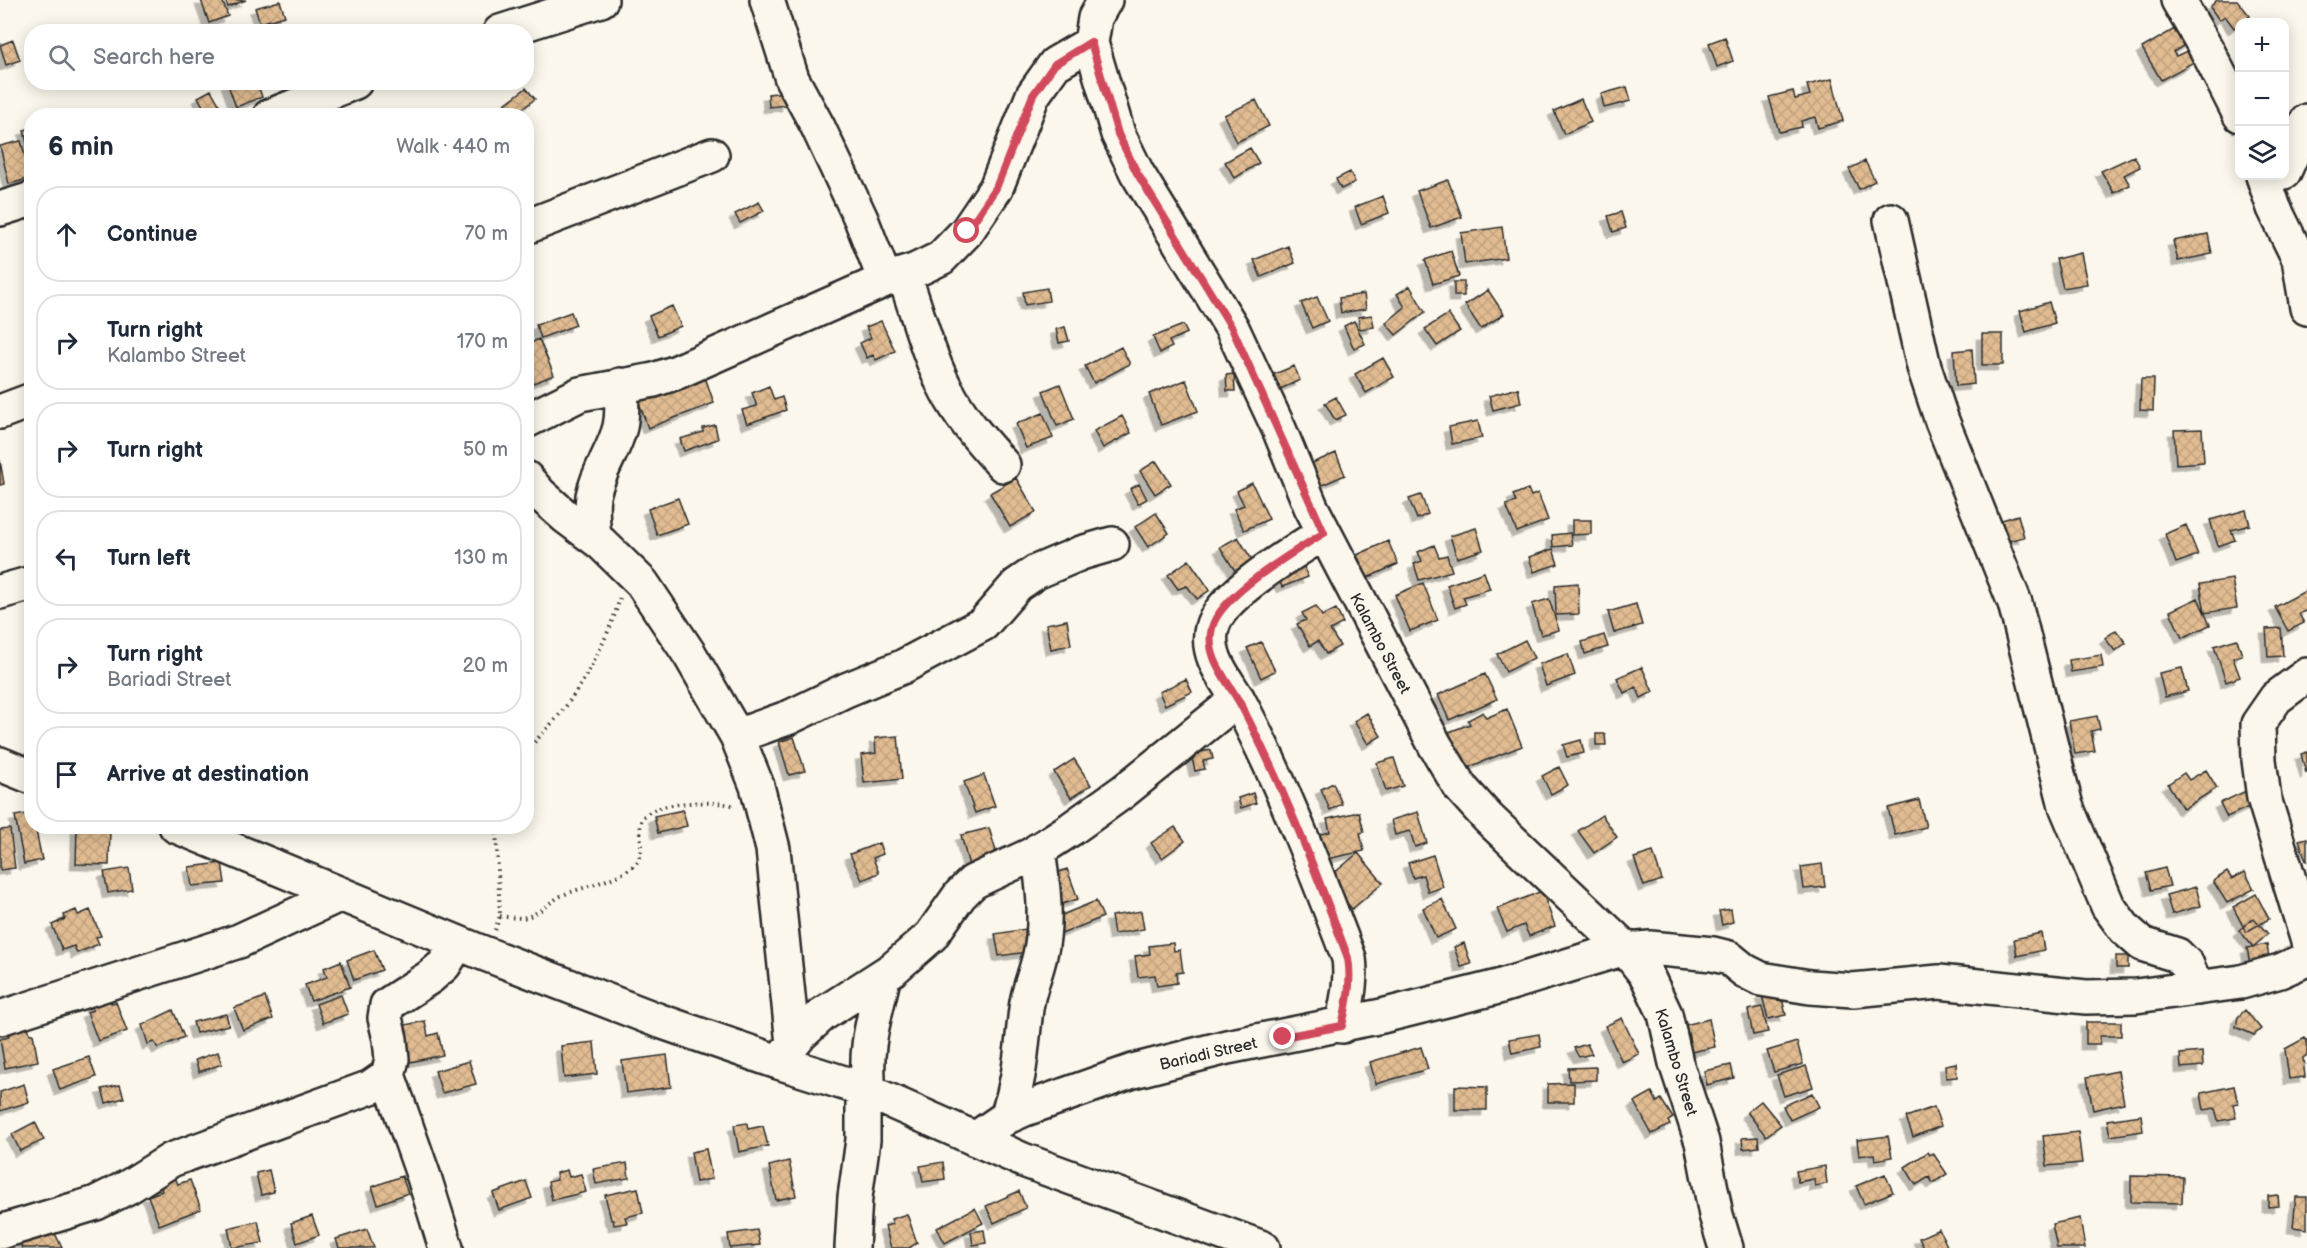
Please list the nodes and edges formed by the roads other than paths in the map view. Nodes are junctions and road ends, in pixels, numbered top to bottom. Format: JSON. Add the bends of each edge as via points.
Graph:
{"nodes":[{"id":1,"x":767,"y":0,"type":"edge"},
{"id":2,"x":1105,"y":0,"type":"edge"},
{"id":3,"x":2178,"y":0,"type":"edge"},
{"id":4,"x":591,"y":2,"type":"edge"},
{"id":5,"x":524,"y":24,"type":"edge"},
{"id":6,"x":1091,"y":42,"type":"junction"},
{"id":7,"x":335,"y":90,"type":"edge"},
{"id":8,"x":2235,"y":105,"type":"edge"},
{"id":9,"x":290,"y":108,"type":"edge"},
{"id":10,"x":2307,"y":121,"type":"edge"},
{"id":11,"x":712,"y":155,"type":"dead end"},
{"id":12,"x":2275,"y":181,"type":"edge"},
{"id":13,"x":24,"y":202,"type":"edge"},
{"id":14,"x":0,"y":209,"type":"edge"},
{"id":15,"x":1891,"y":220,"type":"dead end"},
{"id":16,"x":534,"y":224,"type":"edge"},
{"id":17,"x":895,"y":277,"type":"junction"},
{"id":18,"x":2307,"y":308,"type":"edge"},
{"id":19,"x":620,"y":385,"type":"junction"},
{"id":20,"x":24,"y":403,"type":"edge"},
{"id":21,"x":0,"y":412,"type":"edge"},
{"id":22,"x":534,"y":417,"type":"edge"},
{"id":23,"x":1003,"y":465,"type":"dead end"},
{"id":24,"x":534,"y":487,"type":"edge"},
{"id":25,"x":1324,"y":533,"type":"junction"},
{"id":26,"x":594,"y":537,"type":"junction"},
{"id":27,"x":1112,"y":544,"type":"dead end"},
{"id":28,"x":24,"y":585,"type":"edge"},
{"id":29,"x":0,"y":592,"type":"edge"},
{"id":30,"x":2307,"y":675,"type":"edge"},
{"id":31,"x":1238,"y":699,"type":"junction"},
{"id":32,"x":737,"y":736,"type":"junction"},
{"id":33,"x":195,"y":834,"type":"edge"},
{"id":34,"x":1038,"y":850,"type":"junction"},
{"id":35,"x":340,"y":894,"type":"junction"},
{"id":36,"x":2307,"y":938,"type":"edge"},
{"id":37,"x":468,"y":947,"type":"junction"},
{"id":38,"x":1626,"y":949,"type":"junction"},
{"id":39,"x":2307,"y":959,"type":"edge"},
{"id":40,"x":884,"y":975,"type":"junction"},
{"id":41,"x":2197,"y":988,"type":"junction"},
{"id":42,"x":0,"y":1018,"type":"edge"},
{"id":43,"x":1342,"y":1026,"type":"junction"},
{"id":44,"x":785,"y":1053,"type":"junction"},
{"id":45,"x":388,"y":1075,"type":"junction"},
{"id":46,"x":866,"y":1090,"type":"junction"},
{"id":47,"x":1007,"y":1117,"type":"junction"},
{"id":48,"x":975,"y":1139,"type":"junction"},
{"id":49,"x":0,"y":1232,"type":"edge"},
{"id":50,"x":446,"y":1248,"type":"edge"},
{"id":51,"x":852,"y":1248,"type":"edge"},
{"id":52,"x":1263,"y":1248,"type":"edge"},
{"id":53,"x":1726,"y":1248,"type":"edge"}],
"edges":[{"from":1,"to":17,"type":"street","via":[[792,79],[861,219]]},
{"from":2,"to":6,"type":"street","name":"Kalambo Street","via":[[1095,18]]},
{"from":3,"to":8,"type":"street"},
{"from":4,"to":5,"type":"street"},
{"from":6,"to":17,"type":"street","via":[[1055,64],[1033,95],[996,188],[967,231],[941,258]]},
{"from":6,"to":25,"type":"street","name":"Kalambo Street","via":[[1118,134],[1137,173],[1232,328]]},
{"from":7,"to":9,"type":"street"},
{"from":10,"to":12,"type":"street"},
{"from":11,"to":16,"type":"street"},
{"from":12,"to":18,"type":"street","via":[[2298,259]]},
{"from":13,"to":14,"type":"street"},
{"from":15,"to":41,"type":"street","via":[[1924,367],[1941,421],[2015,603],[2066,806],[2108,906],[2142,944],[2177,955],[2187,965]]},
{"from":17,"to":19,"type":"street","via":[[677,372]]},
{"from":17,"to":23,"type":"street","via":[[952,401]]},
{"from":19,"to":22,"type":"street","via":[[580,394]]},
{"from":19,"to":26,"type":"street","via":[[620,427],[593,494]]},
{"from":20,"to":21,"type":"street"},
{"from":24,"to":26,"type":"street"},
{"from":25,"to":31,"type":"street","via":[[1247,585],[1226,605],[1212,627],[1211,645],[1217,667]]},
{"from":25,"to":38,"type":"street","name":"Kalambo Street","via":[[1460,787]]},
{"from":26,"to":32,"type":"street","via":[[642,583]]},
{"from":27,"to":32,"type":"street","via":[[1036,572],[1017,585],[983,624],[902,667]]},
{"from":28,"to":29,"type":"street"},
{"from":30,"to":36,"type":"street","via":[[2276,698],[2258,724],[2264,798]]},
{"from":31,"to":34,"type":"street","via":[[1124,791]]},
{"from":31,"to":43,"type":"street","via":[[1308,851],[1348,958],[1351,974]]},
{"from":32,"to":44,"type":"street","via":[[757,786],[774,849]]},
{"from":33,"to":35,"type":"street"},
{"from":34,"to":40,"type":"street","via":[[973,882],[931,936]]},
{"from":34,"to":47,"type":"street","via":[[1044,894],[1040,955],[1029,990],[1020,1073]]},
{"from":35,"to":37,"type":"street"},
{"from":35,"to":42,"type":"street","via":[[239,941]]},
{"from":37,"to":44,"type":"street","via":[[657,1020]]},
{"from":37,"to":45,"type":"street","via":[[387,1005],[384,1018],[392,1059]]},
{"from":38,"to":41,"type":"street","name":"Bariadi Street","via":[[1713,954],[1729,958],[1761,979],[1844,990],[1939,982],[2086,997],[2136,996]]},
{"from":38,"to":43,"type":"street","name":"Bariadi Street","via":[[1498,987]]},
{"from":38,"to":53,"type":"street","name":"Kalambo Street","via":[[1647,976],[1665,1014],[1702,1143]]},
{"from":39,"to":41,"type":"street","name":"Bariadi Street","via":[[2241,982]]},
{"from":40,"to":44,"type":"street","via":[[822,1014]]},
{"from":40,"to":46,"type":"street","via":[[867,1048]]},
{"from":43,"to":47,"type":"street","name":"Bariadi Street","via":[[1227,1047],[1132,1071]]},
{"from":44,"to":46,"type":"street"},
{"from":45,"to":49,"type":"street","via":[[371,1087],[171,1160],[96,1203]]},
{"from":45,"to":50,"type":"street"},
{"from":46,"to":48,"type":"street"},
{"from":46,"to":51,"type":"street"},
{"from":47,"to":48,"type":"street","name":"Bariadi Street"},
{"from":48,"to":52,"type":"street"}]}
